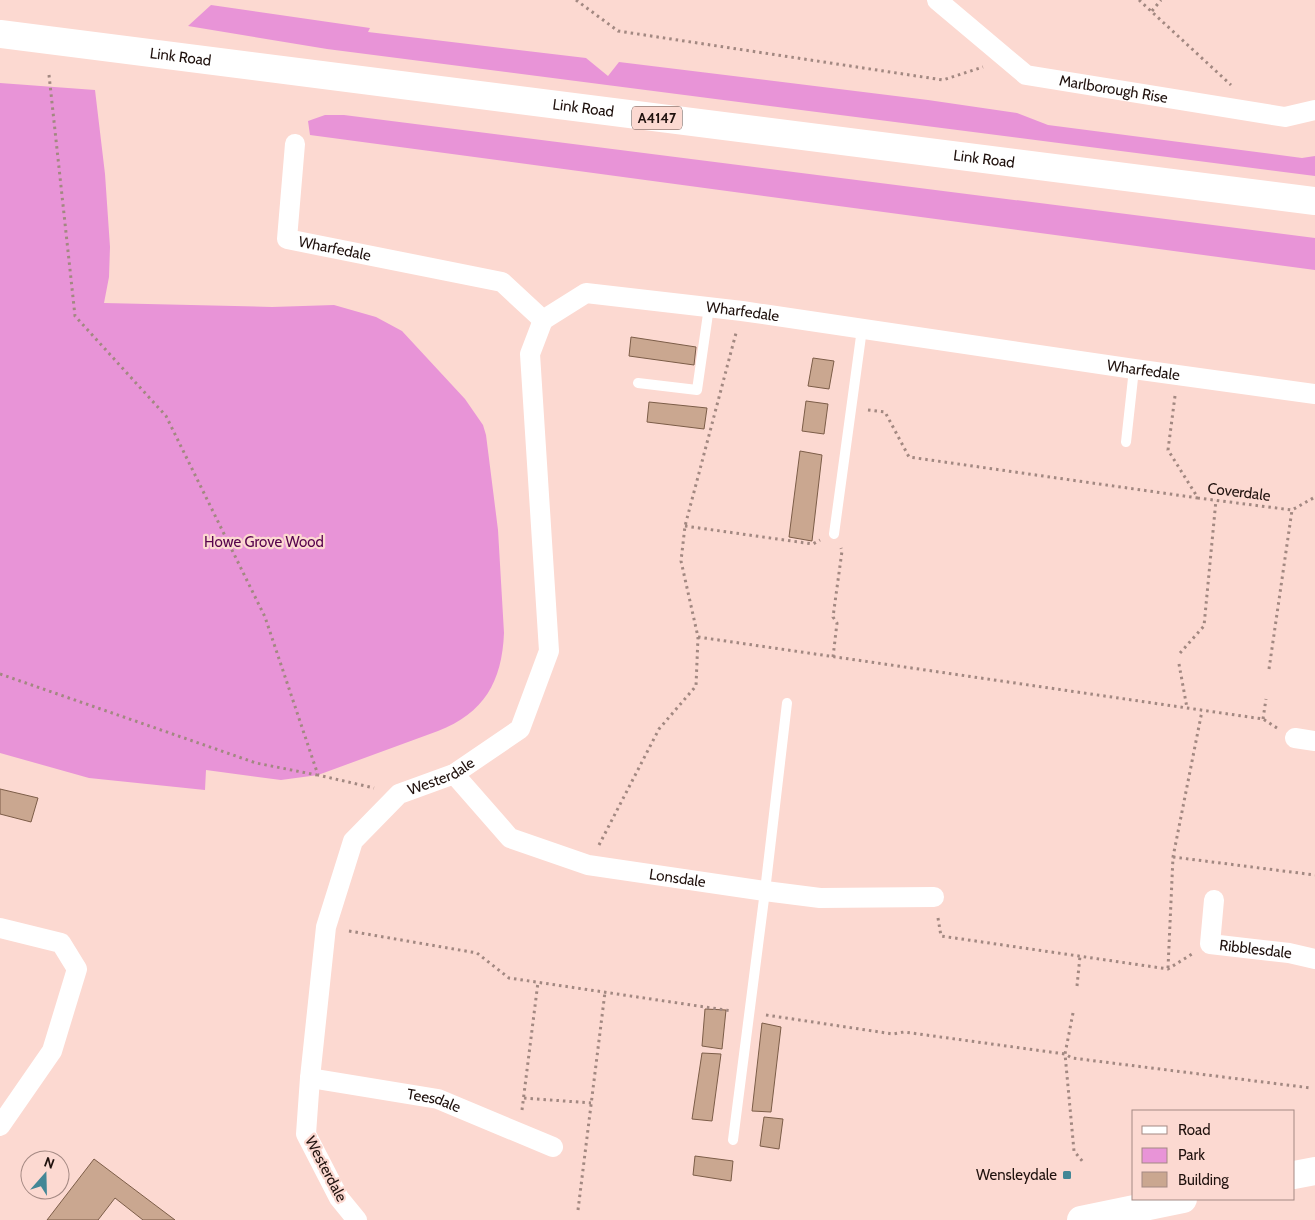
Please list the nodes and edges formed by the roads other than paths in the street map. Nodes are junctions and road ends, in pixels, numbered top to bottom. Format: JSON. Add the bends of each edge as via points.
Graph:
{"nodes":[{"id":1,"x":937,"y":0,"type":"edge"},
{"id":2,"x":0,"y":34,"type":"edge"},
{"id":3,"x":1315,"y":110,"type":"edge"},
{"id":4,"x":295,"y":144,"type":"dead end"},
{"id":5,"x":1315,"y":201,"type":"edge"},
{"id":6,"x":710,"y":307,"type":"junction"},
{"id":7,"x":543,"y":320,"type":"junction"},
{"id":8,"x":862,"y":329,"type":"junction"},
{"id":9,"x":1134,"y":369,"type":"junction"},
{"id":10,"x":638,"y":383,"type":"dead end"},
{"id":11,"x":1315,"y":394,"type":"edge"},
{"id":12,"x":1126,"y":442,"type":"dead end"},
{"id":13,"x":834,"y":534,"type":"road end"},
{"id":14,"x":787,"y":703,"type":"dead end"},
{"id":15,"x":1295,"y":738,"type":"road end"},
{"id":16,"x":1315,"y":742,"type":"edge"},
{"id":17,"x":454,"y":774,"type":"junction"},
{"id":18,"x":765,"y":891,"type":"junction"},
{"id":19,"x":934,"y":897,"type":"road end"},
{"id":20,"x":1214,"y":900,"type":"dead end"},
{"id":21,"x":0,"y":928,"type":"edge"},
{"id":22,"x":1315,"y":959,"type":"edge"},
{"id":23,"x":310,"y":1078,"type":"junction"},
{"id":24,"x":0,"y":1126,"type":"edge"},
{"id":25,"x":733,"y":1140,"type":"dead end"},
{"id":26,"x":553,"y":1147,"type":"dead end"},
{"id":27,"x":1315,"y":1171,"type":"edge"},
{"id":28,"x":1295,"y":1176,"type":"edge"},
{"id":29,"x":1178,"y":1200,"type":"edge"},
{"id":30,"x":357,"y":1220,"type":"edge"},
{"id":31,"x":1083,"y":1220,"type":"edge"}],
"edges":[{"from":1,"to":3,"type":"street","name":"Marlborough Rise","via":[[1026,75],[1285,117]]},
{"from":2,"to":5,"type":"main road","name":"Link Road","number":"A4147"},
{"from":4,"to":7,"type":"street","name":"Wharfedale","via":[[287,239],[502,282]]},
{"from":6,"to":7,"type":"street","name":"Wharfedale","via":[[586,293]]},
{"from":6,"to":8,"type":"street","name":"Wharfedale"},
{"from":6,"to":10,"type":"lane","via":[[697,390]]},
{"from":7,"to":17,"type":"street","name":"Westerdale","via":[[530,354],[549,651],[520,729]]},
{"from":8,"to":9,"type":"street","name":"Wharfedale"},
{"from":8,"to":13,"type":"lane"},
{"from":9,"to":11,"type":"street","name":"Wharfedale"},
{"from":9,"to":12,"type":"lane"},
{"from":14,"to":18,"type":"lane"},
{"from":15,"to":16,"type":"street"},
{"from":17,"to":18,"type":"street","name":"Lonsdale","via":[[510,838],[588,865]]},
{"from":17,"to":23,"type":"street","name":"Westerdale","via":[[399,794],[353,841],[326,927]]},
{"from":18,"to":19,"type":"street","name":"Lonsdale","via":[[820,898]]},
{"from":18,"to":25,"type":"lane"},
{"from":20,"to":22,"type":"street","name":"Ribblesdale","via":[[1210,944]]},
{"from":21,"to":24,"type":"street","via":[[61,943],[77,969],[52,1051]]},
{"from":23,"to":26,"type":"street","name":"Teesdale","via":[[438,1099]]},
{"from":23,"to":30,"type":"street","name":"Westerdale","via":[[306,1134],[339,1198]]},
{"from":27,"to":28,"type":"main road"},
{"from":29,"to":31,"type":"main road"}]}
